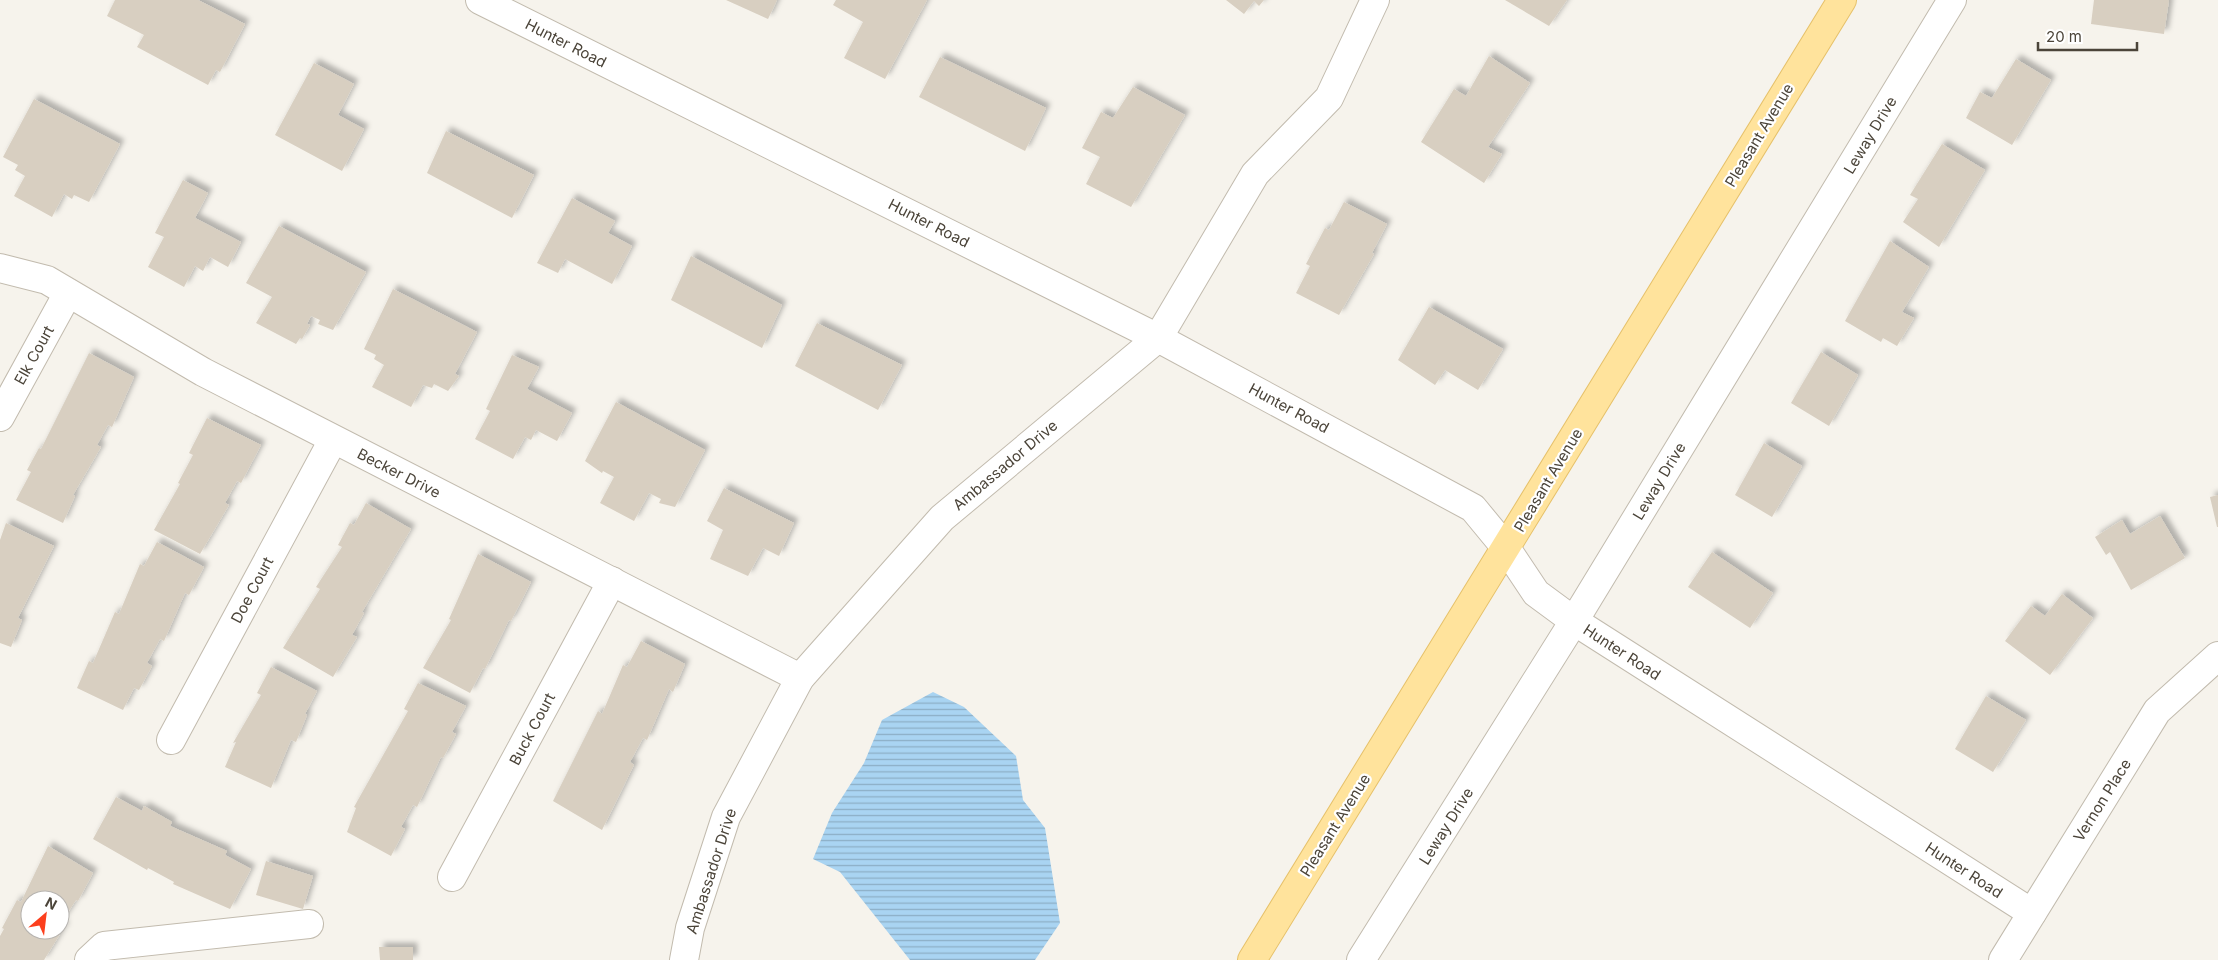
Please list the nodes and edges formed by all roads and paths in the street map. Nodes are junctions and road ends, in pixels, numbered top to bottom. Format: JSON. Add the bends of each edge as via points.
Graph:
{"nodes":[{"id":1,"x":480,"y":0,"type":"edge"},
{"id":2,"x":1375,"y":0,"type":"edge"},
{"id":3,"x":1842,"y":0,"type":"edge"},
{"id":4,"x":1952,"y":0,"type":"edge"},
{"id":5,"x":0,"y":268,"type":"edge"},
{"id":6,"x":68,"y":293,"type":"junction"},
{"id":7,"x":1158,"y":338,"type":"junction"},
{"id":8,"x":0,"y":417,"type":"edge"},
{"id":9,"x":333,"y":440,"type":"junction"},
{"id":10,"x":1506,"y":548,"type":"junction"},
{"id":11,"x":612,"y":581,"type":"junction"},
{"id":12,"x":1574,"y":621,"type":"junction"},
{"id":13,"x":2218,"y":656,"type":"edge"},
{"id":14,"x":800,"y":678,"type":"junction"},
{"id":15,"x":171,"y":740,"type":"dead end"},
{"id":16,"x":452,"y":877,"type":"dead end"},
{"id":17,"x":2032,"y":914,"type":"junction"},
{"id":18,"x":309,"y":924,"type":"dead end"},
{"id":19,"x":89,"y":960,"type":"edge"},
{"id":20,"x":684,"y":960,"type":"edge"},
{"id":21,"x":1252,"y":960,"type":"edge"},
{"id":22,"x":1362,"y":960,"type":"edge"},
{"id":23,"x":2004,"y":960,"type":"edge"}],
"edges":[{"from":1,"to":7,"type":"street","name":"Hunter Road"},
{"from":2,"to":7,"type":"street","name":"Ambassador Drive","via":[[1329,98],[1255,174]]},
{"from":3,"to":10,"type":"main road","name":"Pleasant Avenue"},
{"from":4,"to":12,"type":"street","name":"Leway Drive"},
{"from":5,"to":6,"type":"street","name":"Becker Drive","via":[[47,280]]},
{"from":6,"to":8,"type":"street","name":"Elk Court"},
{"from":6,"to":9,"type":"street","name":"Becker Drive","via":[[203,372]]},
{"from":7,"to":10,"type":"street","name":"Hunter Road","via":[[1473,508]]},
{"from":7,"to":14,"type":"street","name":"Ambassador Drive","via":[[942,518]]},
{"from":9,"to":11,"type":"street","name":"Becker Drive"},
{"from":9,"to":15,"type":"street","name":"Doe Court"},
{"from":10,"to":12,"type":"street","name":"Hunter Road","via":[[1536,593]]},
{"from":10,"to":21,"type":"main road","name":"Pleasant Avenue"},
{"from":11,"to":14,"type":"street","name":"Becker Drive"},
{"from":11,"to":16,"type":"street","name":"Buck Court"},
{"from":12,"to":17,"type":"street","name":"Hunter Road"},
{"from":12,"to":22,"type":"street","name":"Leway Drive"},
{"from":13,"to":17,"type":"street","name":"Vernon Place","via":[[2157,712]]},
{"from":14,"to":20,"type":"street","name":"Ambassador Drive","via":[[726,817],[690,928]]},
{"from":17,"to":23,"type":"street","name":"Vernon Place"},
{"from":18,"to":19,"type":"street","via":[[104,946]]}]}
